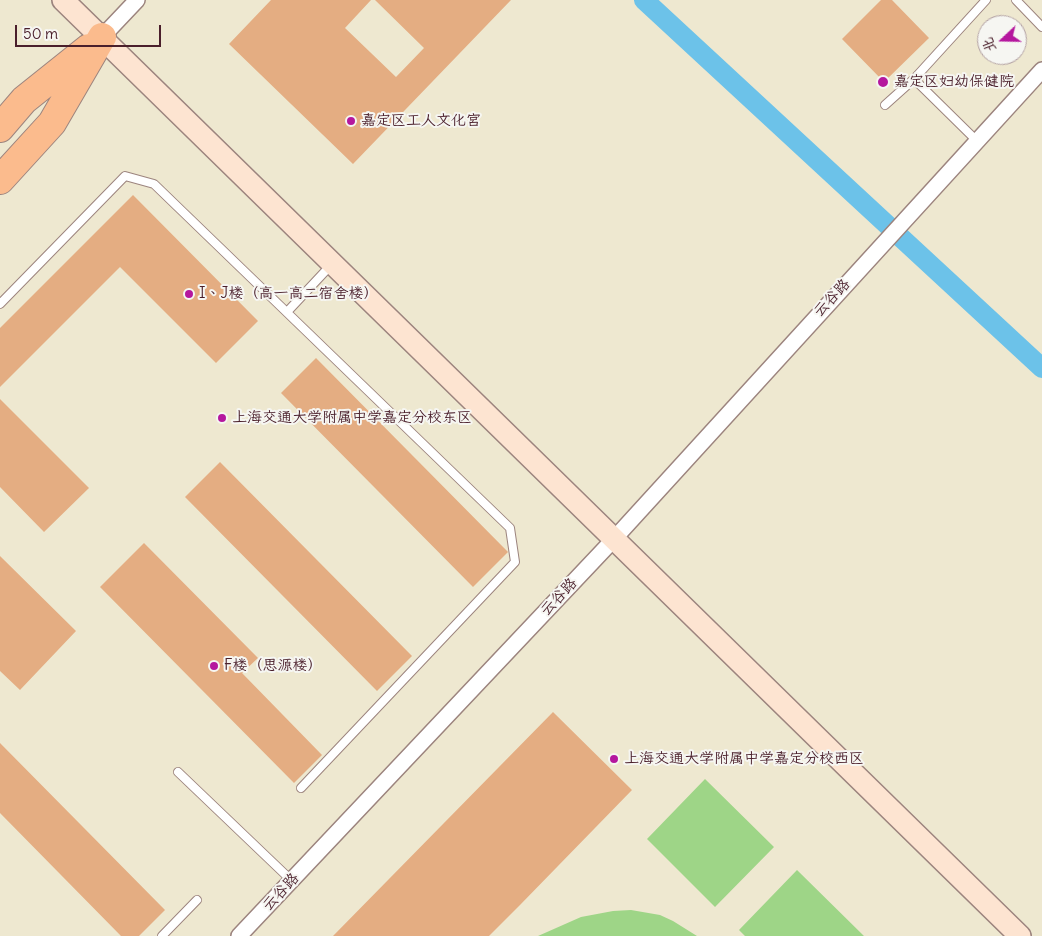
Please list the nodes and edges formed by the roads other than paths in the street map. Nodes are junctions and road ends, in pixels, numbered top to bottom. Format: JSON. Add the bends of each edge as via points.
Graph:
{"nodes":[{"id":1,"x":63,"y":0,"type":"edge"},
{"id":2,"x":137,"y":0,"type":"edge"},
{"id":3,"x":986,"y":0,"type":"edge"},
{"id":4,"x":1016,"y":0,"type":"edge"},
{"id":5,"x":1042,"y":27,"type":"edge"},
{"id":6,"x":102,"y":37,"type":"junction"},
{"id":7,"x":1042,"y":70,"type":"edge"},
{"id":8,"x":914,"y":79,"type":"junction"},
{"id":9,"x":885,"y":105,"type":"dead end"},
{"id":10,"x":0,"y":128,"type":"edge"},
{"id":11,"x":977,"y":141,"type":"junction"},
{"id":12,"x":0,"y":180,"type":"edge"},
{"id":13,"x":332,"y":263,"type":"junction"},
{"id":14,"x":0,"y":304,"type":"edge"},
{"id":15,"x":287,"y":312,"type":"junction"},
{"id":16,"x":614,"y":539,"type":"junction"},
{"id":17,"x":178,"y":772,"type":"dead end"},
{"id":18,"x":302,"y":788,"type":"dead end"},
{"id":19,"x":291,"y":880,"type":"junction"},
{"id":20,"x":197,"y":900,"type":"dead end"},
{"id":21,"x":162,"y":936,"type":"edge"},
{"id":22,"x":239,"y":936,"type":"edge"},
{"id":23,"x":1020,"y":936,"type":"edge"}],
"edges":[{"from":1,"to":6,"type":"main road"},
{"from":2,"to":6,"type":"street"},
{"from":3,"to":8,"type":"lane"},
{"from":4,"to":5,"type":"lane"},
{"from":6,"to":10,"type":"highway","via":[[24,100]]},
{"from":6,"to":12,"type":"highway","via":[[52,123]]},
{"from":6,"to":13,"type":"main road"},
{"from":7,"to":11,"type":"street"},
{"from":8,"to":9,"type":"lane"},
{"from":8,"to":11,"type":"lane"},
{"from":11,"to":16,"type":"street","name":"云谷路"},
{"from":13,"to":15,"type":"lane"},
{"from":13,"to":16,"type":"main road"},
{"from":14,"to":15,"type":"lane","via":[[125,176],[154,184]]},
{"from":15,"to":18,"type":"lane","via":[[510,528],[514,562]]},
{"from":16,"to":19,"type":"street","name":"云谷路"},
{"from":16,"to":23,"type":"main road"},
{"from":17,"to":19,"type":"lane"},
{"from":19,"to":22,"type":"street","name":"云谷路"},
{"from":20,"to":21,"type":"lane"}]}
